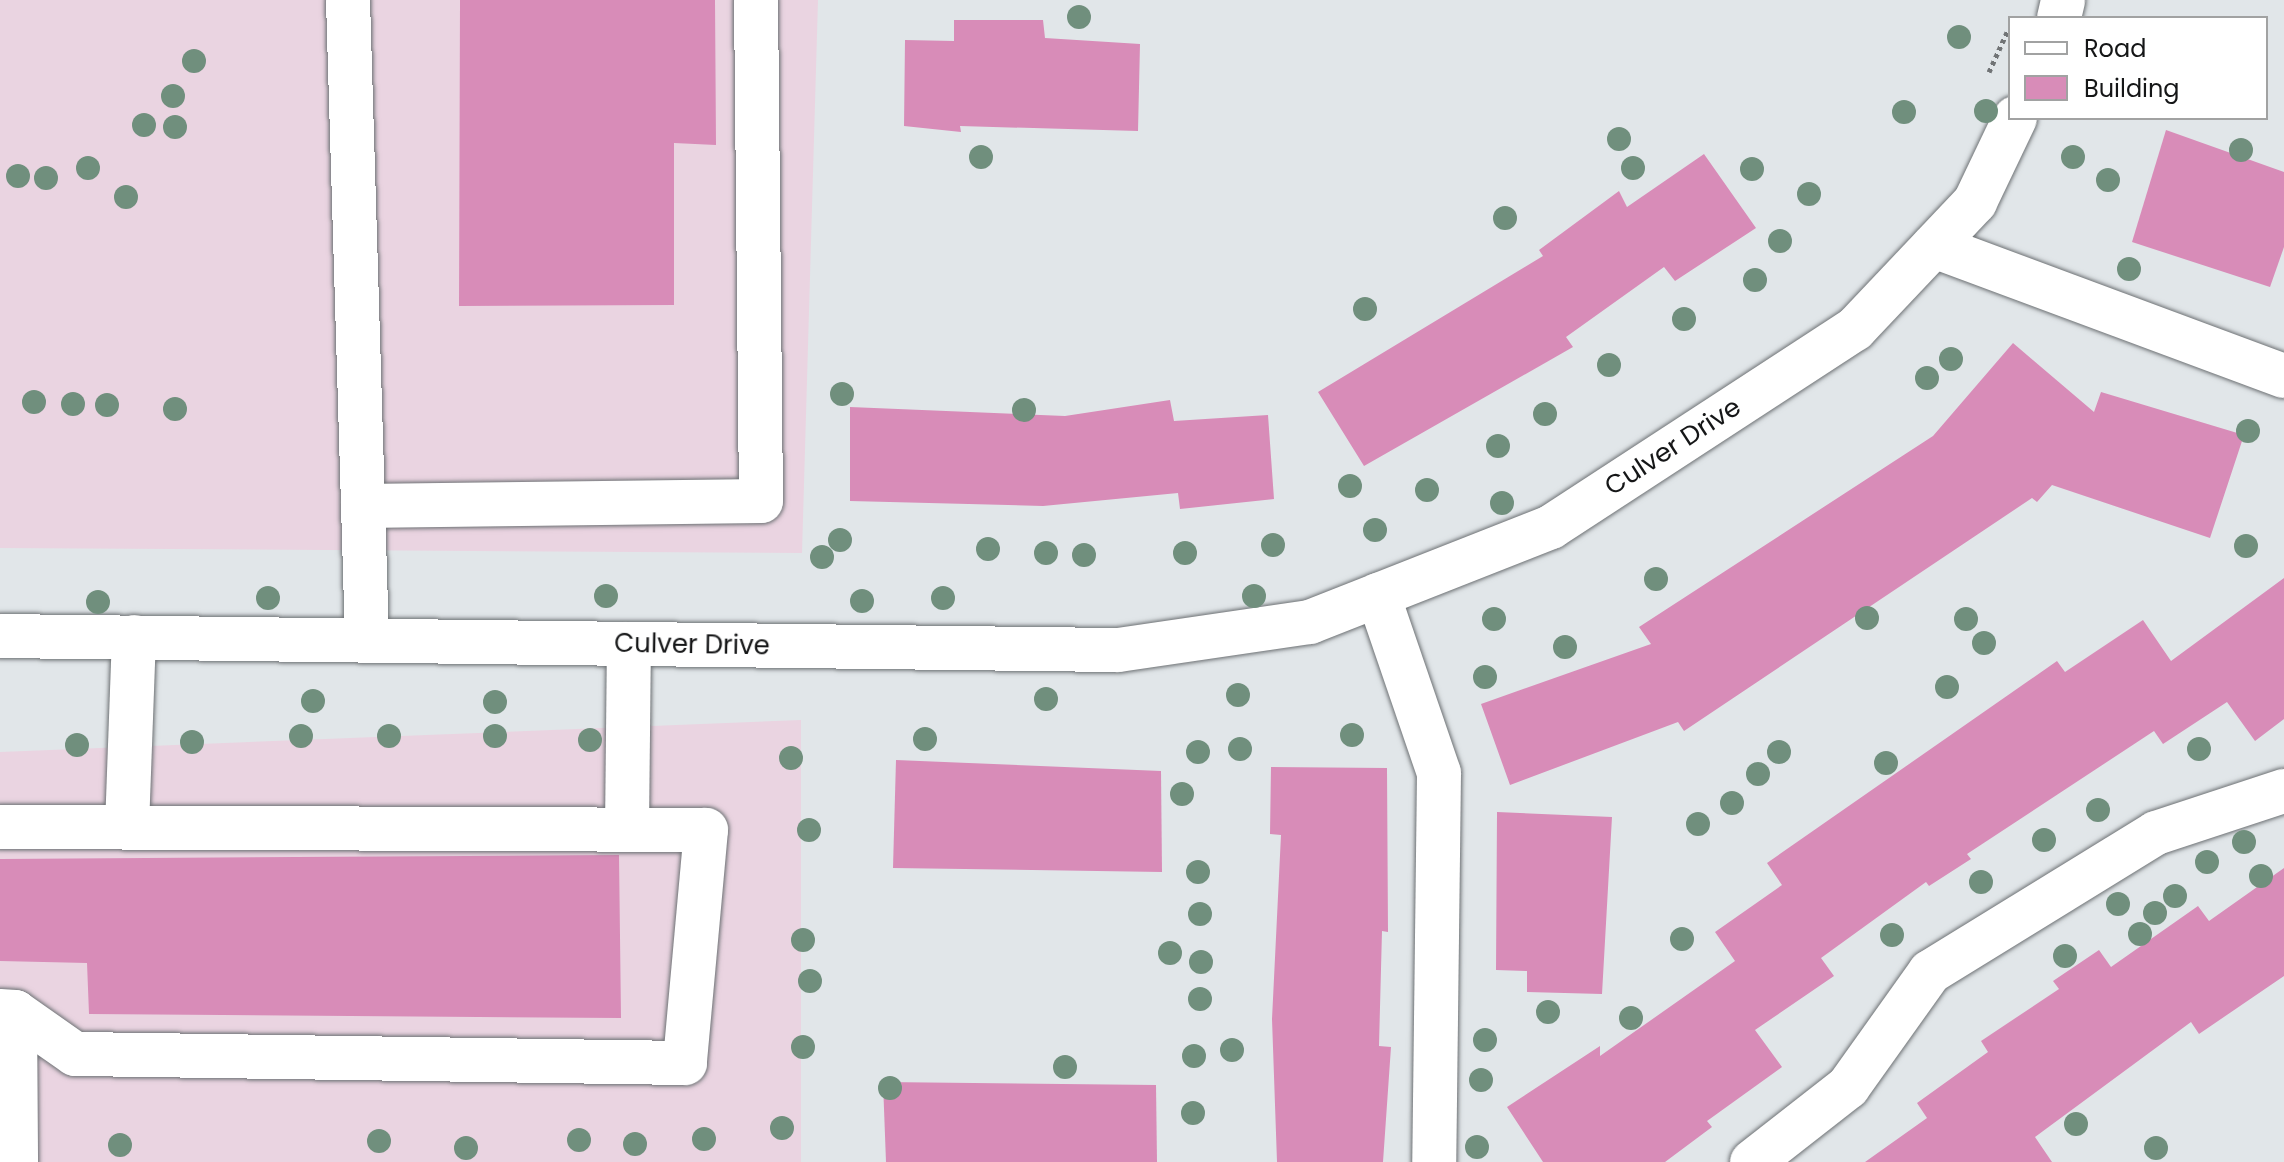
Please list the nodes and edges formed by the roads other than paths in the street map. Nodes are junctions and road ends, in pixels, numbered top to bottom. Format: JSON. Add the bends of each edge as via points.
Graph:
{"nodes":[{"id":1,"x":348,"y":0,"type":"edge"},
{"id":2,"x":756,"y":0,"type":"edge"},
{"id":3,"x":2014,"y":120,"type":"edge"},
{"id":4,"x":1934,"y":246,"type":"junction"},
{"id":5,"x":2284,"y":376,"type":"edge"},
{"id":6,"x":363,"y":506,"type":"junction"},
{"id":7,"x":1378,"y":595,"type":"junction"},
{"id":8,"x":0,"y":636,"type":"edge"},
{"id":9,"x":134,"y":637,"type":"junction"},
{"id":10,"x":367,"y":641,"type":"junction"},
{"id":11,"x":629,"y":644,"type":"junction"},
{"id":12,"x":2284,"y":791,"type":"edge"},
{"id":13,"x":0,"y":827,"type":"edge"},
{"id":14,"x":127,"y":827,"type":"junction"},
{"id":15,"x":627,"y":829,"type":"junction"},
{"id":16,"x":8,"y":1011,"type":"edge"},
{"id":17,"x":16,"y":1162,"type":"edge"},
{"id":18,"x":1434,"y":1162,"type":"edge"},
{"id":19,"x":1752,"y":1162,"type":"edge"}],
"edges":[{"from":1,"to":6,"type":"street"},
{"from":2,"to":6,"type":"street","via":[[761,501]]},
{"from":3,"to":4,"type":"street","name":"Culver Drive","via":[[1975,202]]},
{"from":4,"to":5,"type":"street"},
{"from":4,"to":7,"type":"street","name":"Culver Drive","via":[[1855,329],[1551,527]]},
{"from":6,"to":10,"type":"street"},
{"from":7,"to":11,"type":"street","name":"Culver Drive","via":[[1310,622],[1118,650]]},
{"from":7,"to":18,"type":"street","via":[[1439,773]]},
{"from":8,"to":9,"type":"street","name":"Culver Drive"},
{"from":9,"to":10,"type":"street","name":"Culver Drive"},
{"from":9,"to":14,"type":"street"},
{"from":10,"to":11,"type":"street","name":"Culver Drive"},
{"from":11,"to":15,"type":"street"},
{"from":12,"to":19,"type":"street","via":[[2156,833],[1930,972],[1848,1087]]},
{"from":13,"to":14,"type":"street"},
{"from":14,"to":15,"type":"street"},
{"from":15,"to":16,"type":"street","via":[[706,830],[685,1063],[75,1054]]},
{"from":16,"to":17,"type":"street"}]}
